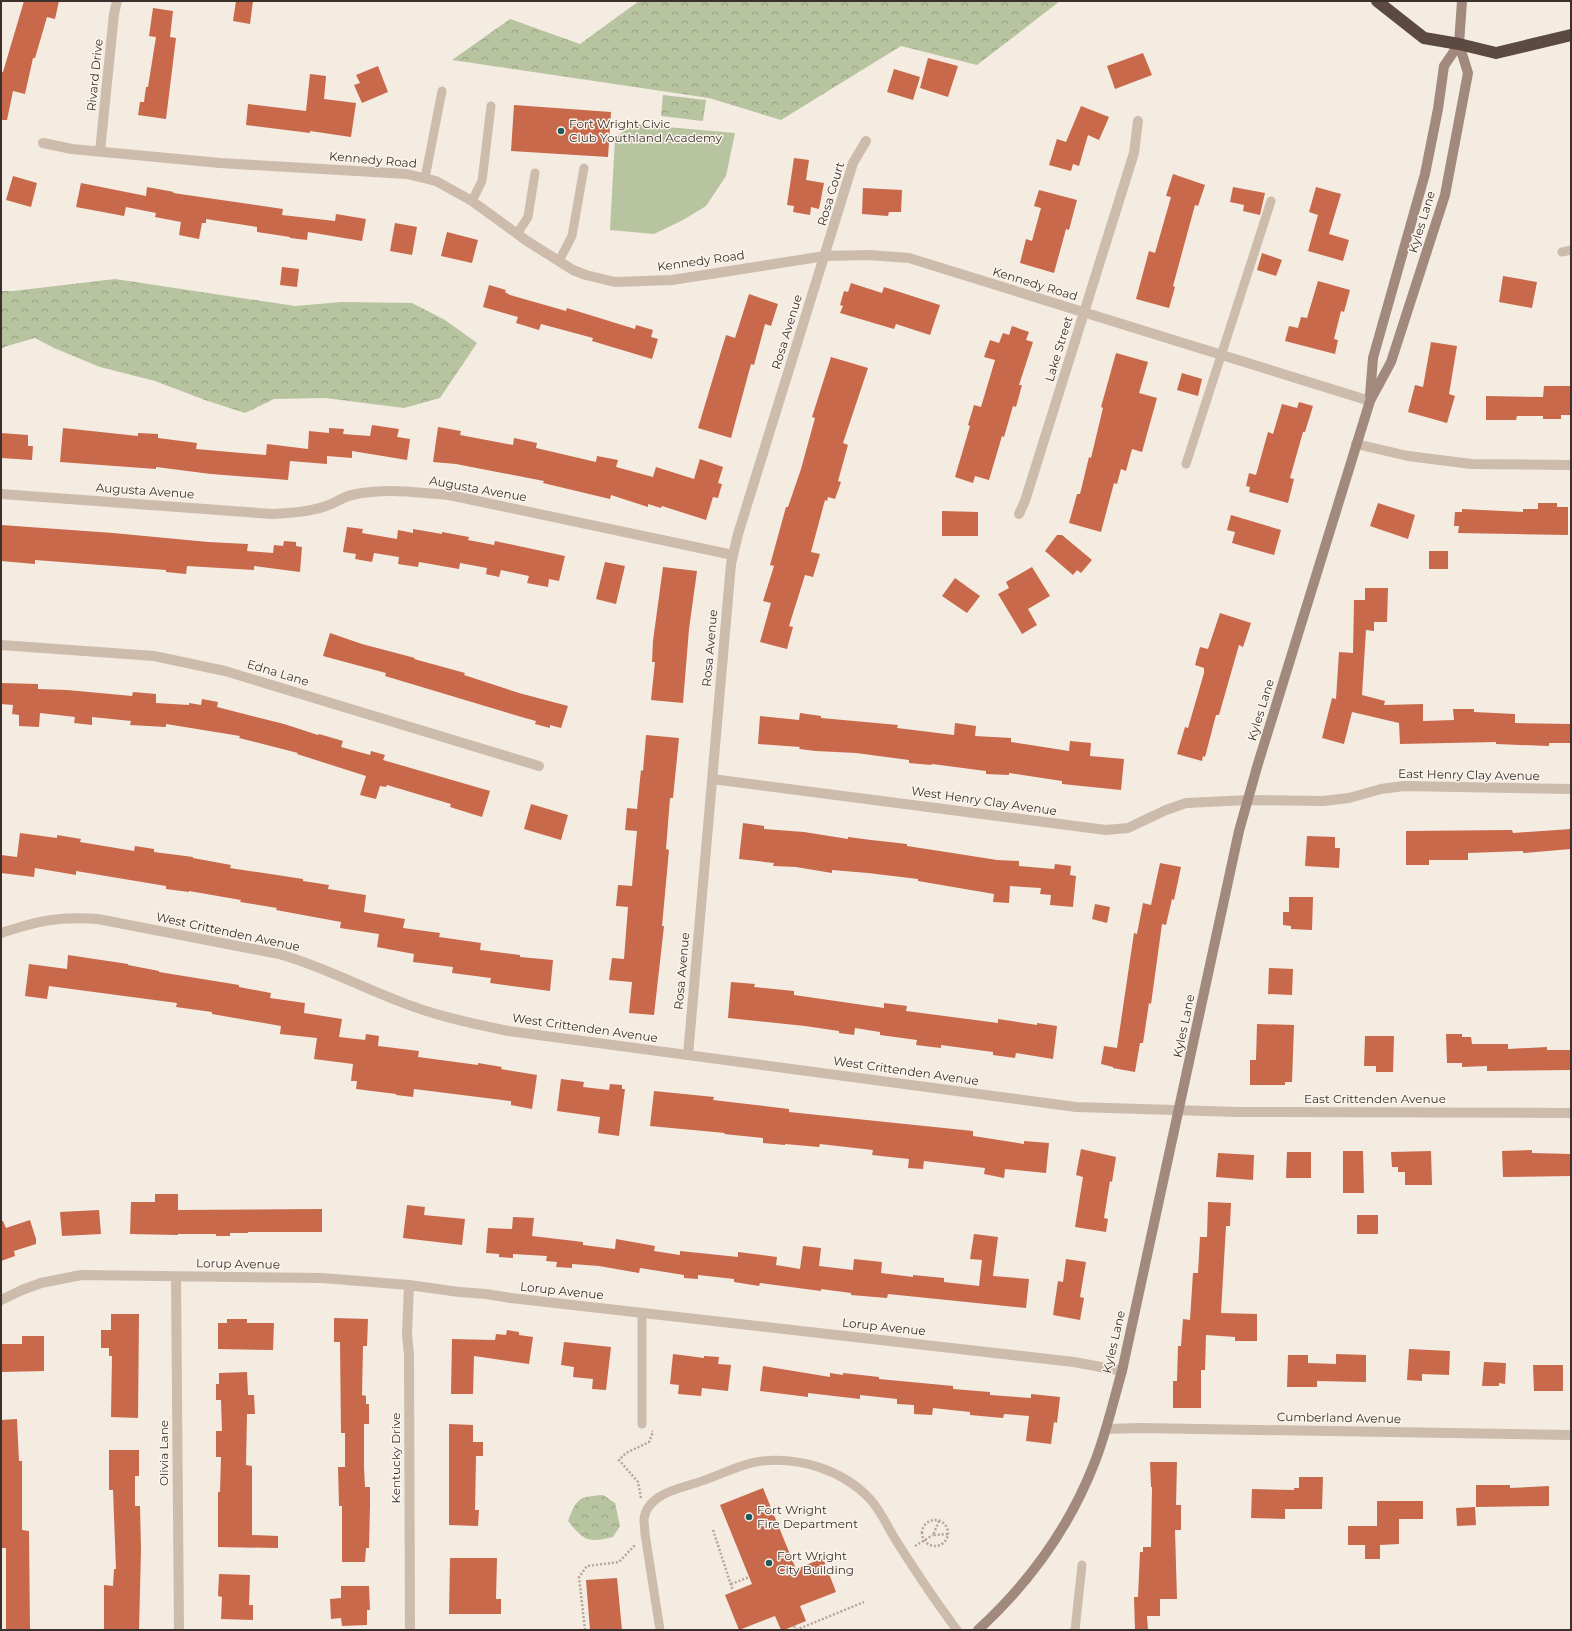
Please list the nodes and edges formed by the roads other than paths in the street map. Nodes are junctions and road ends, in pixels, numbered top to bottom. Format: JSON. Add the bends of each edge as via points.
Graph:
{"nodes":[{"id":1,"x":117,"y":1,"type":"edge"},
{"id":2,"x":1377,"y":1,"type":"edge"},
{"id":3,"x":1462,"y":1,"type":"edge"},
{"id":4,"x":1571,"y":35,"type":"edge"},
{"id":5,"x":1459,"y":44,"type":"junction"},
{"id":6,"x":442,"y":91,"type":"dead end"},
{"id":7,"x":491,"y":106,"type":"dead end"},
{"id":8,"x":1138,"y":121,"type":"dead end"},
{"id":9,"x":866,"y":142,"type":"dead end"},
{"id":10,"x":43,"y":143,"type":"dead end"},
{"id":11,"x":100,"y":151,"type":"junction"},
{"id":12,"x":584,"y":168,"type":"dead end"},
{"id":13,"x":535,"y":173,"type":"dead end"},
{"id":14,"x":424,"y":178,"type":"junction"},
{"id":15,"x":472,"y":200,"type":"junction"},
{"id":16,"x":1271,"y":201,"type":"dead end"},
{"id":17,"x":517,"y":234,"type":"junction"},
{"id":18,"x":825,"y":256,"type":"junction"},
{"id":19,"x":559,"y":261,"type":"junction"},
{"id":20,"x":1084,"y":313,"type":"junction"},
{"id":21,"x":1222,"y":356,"type":"junction"},
{"id":22,"x":1370,"y":401,"type":"junction"},
{"id":23,"x":1356,"y":444,"type":"junction"},
{"id":24,"x":1186,"y":464,"type":"dead end"},
{"id":25,"x":1571,"y":465,"type":"edge"},
{"id":26,"x":1,"y":494,"type":"edge"},
{"id":27,"x":1020,"y":514,"type":"dead end"},
{"id":28,"x":733,"y":555,"type":"junction"},
{"id":29,"x":1,"y":645,"type":"edge"},
{"id":30,"x":539,"y":766,"type":"dead end"},
{"id":31,"x":712,"y":778,"type":"junction"},
{"id":32,"x":1571,"y":789,"type":"edge"},
{"id":33,"x":1248,"y":800,"type":"junction"},
{"id":34,"x":1,"y":933,"type":"edge"},
{"id":35,"x":688,"y":1055,"type":"junction"},
{"id":36,"x":1180,"y":1109,"type":"junction"},
{"id":37,"x":1571,"y":1113,"type":"edge"},
{"id":38,"x":176,"y":1276,"type":"junction"},
{"id":39,"x":409,"y":1286,"type":"junction"},
{"id":40,"x":1,"y":1300,"type":"edge"},
{"id":41,"x":642,"y":1313,"type":"junction"},
{"id":42,"x":1122,"y":1371,"type":"junction"},
{"id":43,"x":642,"y":1424,"type":"road end"},
{"id":44,"x":1106,"y":1429,"type":"junction"},
{"id":45,"x":1571,"y":1435,"type":"edge"},
{"id":46,"x":1082,"y":1565,"type":"dead end"},
{"id":47,"x":179,"y":1630,"type":"edge"},
{"id":48,"x":410,"y":1630,"type":"edge"},
{"id":49,"x":660,"y":1630,"type":"edge"},
{"id":50,"x":957,"y":1630,"type":"edge"},
{"id":51,"x":978,"y":1630,"type":"edge"},
{"id":52,"x":1075,"y":1630,"type":"edge"}],
"edges":[{"from":1,"to":11,"type":"street","name":"Rivard Drive"},
{"from":2,"to":5,"type":"highway","via":[[1424,38]]},
{"from":3,"to":5,"type":"main road","name":"Kyles Lane"},
{"from":4,"to":5,"type":"highway","via":[[1496,53]]},
{"from":5,"to":22,"type":"main road","name":"Kyles Lane","via":[[1444,66],[1438,109],[1419,199],[1373,358]]},
{"from":5,"to":22,"type":"main road","name":"Kyles Lane","via":[[1468,73],[1445,195],[1391,362]]},
{"from":6,"to":14,"type":"lane"},
{"from":7,"to":15,"type":"lane","via":[[482,181]]},
{"from":8,"to":20,"type":"street","name":"Lake Street","via":[[1134,153]]},
{"from":9,"to":18,"type":"street","name":"Rosa Court","via":[[853,163]]},
{"from":10,"to":11,"type":"street","name":"Kennedy Road"},
{"from":11,"to":14,"type":"street","name":"Kennedy Road","via":[[220,163],[407,174]]},
{"from":12,"to":19,"type":"lane","via":[[572,236]]},
{"from":13,"to":17,"type":"lane","via":[[528,217]]},
{"from":14,"to":15,"type":"street","name":"Kennedy Road"},
{"from":15,"to":17,"type":"street","name":"Kennedy Road"},
{"from":16,"to":21,"type":"lane"},
{"from":17,"to":19,"type":"street","name":"Kennedy Road"},
{"from":18,"to":19,"type":"street","name":"Kennedy Road","via":[[672,280],[615,282],[586,276]]},
{"from":18,"to":20,"type":"street","name":"Kennedy Road","via":[[869,255],[909,258]]},
{"from":18,"to":28,"type":"street","name":"Rosa Avenue"},
{"from":20,"to":21,"type":"street","name":"Kennedy Road"},
{"from":20,"to":27,"type":"street","name":"Lake Street"},
{"from":21,"to":22,"type":"street","name":"Kennedy Road"},
{"from":21,"to":24,"type":"lane"},
{"from":22,"to":23,"type":"main road","name":"Kyles Lane"},
{"from":23,"to":25,"type":"street","via":[[1408,456],[1471,464]]},
{"from":23,"to":33,"type":"main road","name":"Kyles Lane"},
{"from":26,"to":28,"type":"street","name":"Augusta Avenue","via":[[272,514],[295,513],[326,506],[350,495],[414,492],[449,495]]},
{"from":28,"to":31,"type":"street","name":"Rosa Avenue"},
{"from":29,"to":30,"type":"street","name":"Edna Lane","via":[[154,656],[225,671]]},
{"from":31,"to":33,"type":"street","name":"West Henry Clay Avenue","via":[[1106,830],[1128,828],[1186,803]]},
{"from":31,"to":35,"type":"street","name":"Rosa Avenue"},
{"from":32,"to":33,"type":"street","name":"East Henry Clay Avenue","via":[[1404,786],[1323,802]]},
{"from":33,"to":36,"type":"main road","name":"Kyles Lane","via":[[1239,831]]},
{"from":34,"to":35,"type":"street","name":"West Crittenden Avenue","via":[[58,918],[98,919],[279,954],[397,1001],[450,1019],[508,1031]]},
{"from":35,"to":36,"type":"street","name":"West Crittenden Avenue","via":[[1076,1107]]},
{"from":36,"to":37,"type":"street","name":"East Crittenden Avenue","via":[[1238,1112]]},
{"from":36,"to":42,"type":"main road","name":"Kyles Lane"},
{"from":38,"to":39,"type":"street","name":"Lorup Avenue","via":[[322,1278]]},
{"from":38,"to":40,"type":"street","name":"Lorup Avenue","via":[[81,1275],[41,1283]]},
{"from":38,"to":47,"type":"street","name":"Olivia Lane"},
{"from":39,"to":41,"type":"street","name":"Lorup Avenue"},
{"from":39,"to":48,"type":"street","name":"Kentucky Drive","via":[[407,1334]]},
{"from":41,"to":42,"type":"street","name":"Lorup Avenue","via":[[1074,1362]]},
{"from":41,"to":43,"type":"lane"},
{"from":42,"to":44,"type":"main road","name":"Kyles Lane"},
{"from":44,"to":45,"type":"street","name":"Cumberland Avenue"},
{"from":44,"to":51,"type":"main road","name":"Kyles Lane","via":[[1078,1502],[1057,1537],[1015,1593]]},
{"from":46,"to":52,"type":"lane"},
{"from":49,"to":50,"type":"lane","via":[[645,1534],[644,1519],[647,1510],[656,1499],[670,1492],[760,1461],[791,1460],[830,1472],[856,1486],[870,1500]]}]}
